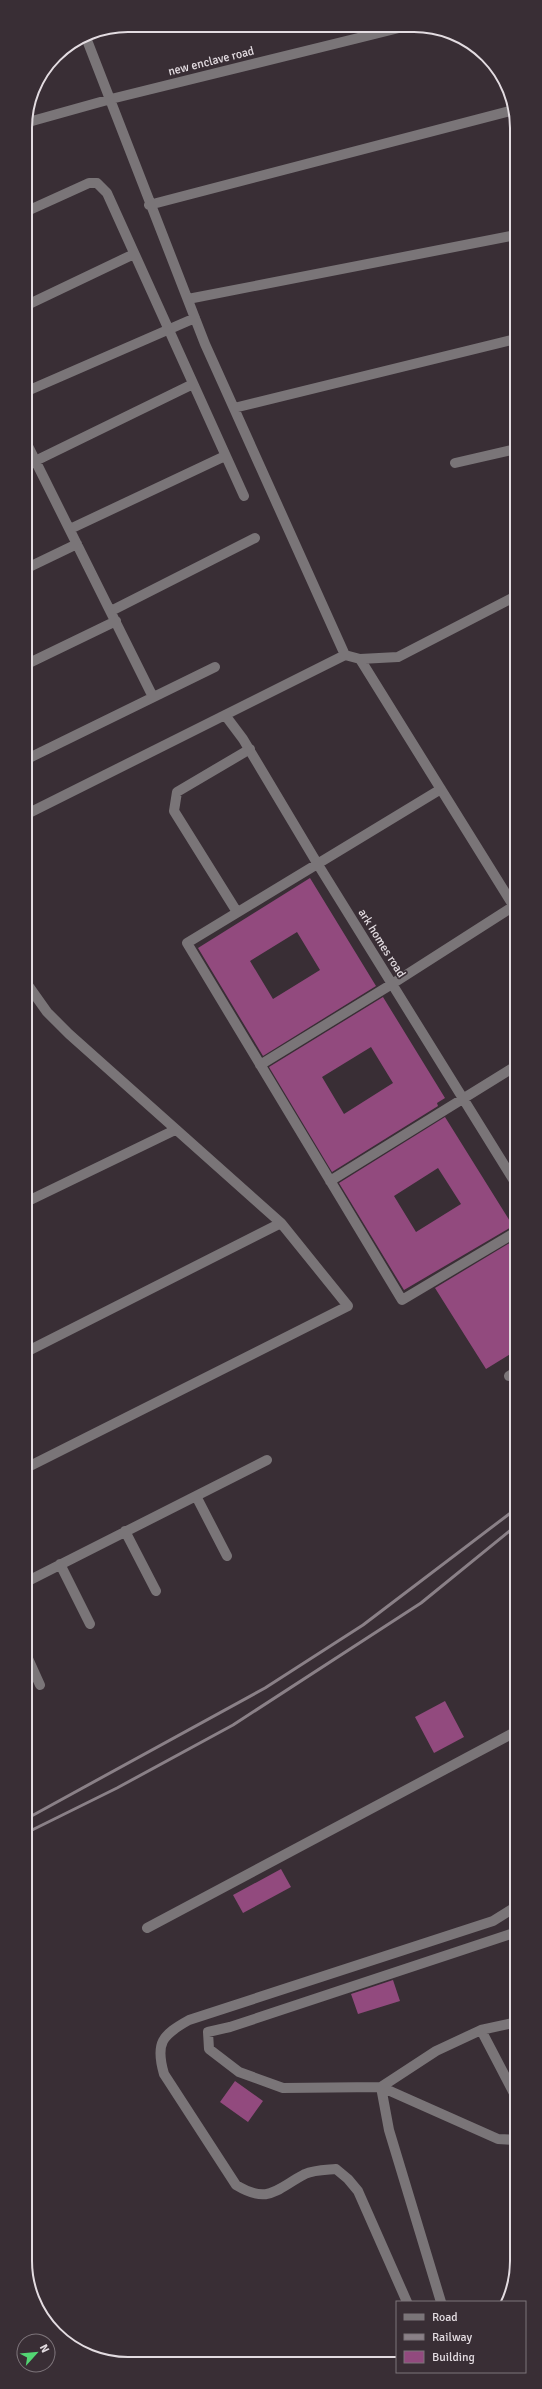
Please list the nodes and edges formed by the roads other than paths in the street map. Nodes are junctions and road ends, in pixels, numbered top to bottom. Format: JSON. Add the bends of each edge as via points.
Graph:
{"nodes":[{"id":1,"x":383,"y":32,"type":"edge"},
{"id":2,"x":87,"y":41,"type":"edge"},
{"id":3,"x":111,"y":99,"type":"junction"},
{"id":4,"x":508,"y":111,"type":"edge"},
{"id":5,"x":32,"y":121,"type":"edge"},
{"id":6,"x":149,"y":204,"type":"junction"},
{"id":7,"x":32,"y":209,"type":"edge"},
{"id":8,"x":510,"y":236,"type":"edge"},
{"id":9,"x":134,"y":254,"type":"junction"},
{"id":10,"x":188,"y":299,"type":"junction"},
{"id":11,"x":32,"y":303,"type":"edge"},
{"id":12,"x":195,"y":318,"type":"junction"},
{"id":13,"x":168,"y":329,"type":"junction"},
{"id":14,"x":510,"y":340,"type":"edge"},
{"id":15,"x":193,"y":384,"type":"junction"},
{"id":16,"x":32,"y":389,"type":"edge"},
{"id":17,"x":234,"y":408,"type":"junction"},
{"id":18,"x":510,"y":450,"type":"edge"},
{"id":19,"x":32,"y":455,"type":"edge"},
{"id":20,"x":225,"y":456,"type":"junction"},
{"id":21,"x":35,"y":461,"type":"junction"},
{"id":22,"x":32,"y":462,"type":"edge"},
{"id":23,"x":455,"y":463,"type":"dead end"},
{"id":24,"x":244,"y":496,"type":"dead end"},
{"id":25,"x":70,"y":529,"type":"junction"},
{"id":26,"x":255,"y":538,"type":"dead end"},
{"id":27,"x":77,"y":544,"type":"junction"},
{"id":28,"x":32,"y":566,"type":"edge"},
{"id":29,"x":510,"y":599,"type":"edge"},
{"id":30,"x":111,"y":611,"type":"junction"},
{"id":31,"x":116,"y":621,"type":"junction"},
{"id":32,"x":345,"y":655,"type":"junction"},
{"id":33,"x":360,"y":659,"type":"junction"},
{"id":34,"x":32,"y":662,"type":"edge"},
{"id":35,"x":216,"y":667,"type":"dead end"},
{"id":36,"x":153,"y":697,"type":"junction"},
{"id":37,"x":226,"y":716,"type":"junction"},
{"id":38,"x":250,"y":749,"type":"junction"},
{"id":39,"x":32,"y":757,"type":"edge"},
{"id":40,"x":441,"y":789,"type":"junction"},
{"id":41,"x":32,"y":812,"type":"edge"},
{"id":42,"x":317,"y":863,"type":"junction"},
{"id":43,"x":510,"y":900,"type":"edge"},
{"id":44,"x":510,"y":911,"type":"edge"},
{"id":45,"x":237,"y":912,"type":"junction"},
{"id":46,"x":392,"y":984,"type":"junction"},
{"id":47,"x":32,"y":990,"type":"edge"},
{"id":48,"x":260,"y":1065,"type":"junction"},
{"id":49,"x":510,"y":1070,"type":"edge"},
{"id":50,"x":463,"y":1100,"type":"junction"},
{"id":51,"x":174,"y":1130,"type":"junction"},
{"id":52,"x":510,"y":1174,"type":"edge"},
{"id":53,"x":330,"y":1181,"type":"junction"},
{"id":54,"x":32,"y":1199,"type":"edge"},
{"id":55,"x":281,"y":1223,"type":"junction"},
{"id":56,"x":510,"y":1236,"type":"edge"},
{"id":57,"x":32,"y":1349,"type":"edge"},
{"id":58,"x":267,"y":1460,"type":"dead end"},
{"id":59,"x":32,"y":1465,"type":"edge"},
{"id":60,"x":196,"y":1496,"type":"junction"},
{"id":61,"x":125,"y":1531,"type":"junction"},
{"id":62,"x":227,"y":1556,"type":"dead end"},
{"id":63,"x":60,"y":1564,"type":"junction"},
{"id":64,"x":32,"y":1579,"type":"edge"},
{"id":65,"x":156,"y":1591,"type":"dead end"},
{"id":66,"x":90,"y":1624,"type":"dead end"},
{"id":67,"x":32,"y":1667,"type":"edge"},
{"id":68,"x":40,"y":1685,"type":"dead end"},
{"id":69,"x":510,"y":1735,"type":"edge"},
{"id":70,"x":510,"y":1910,"type":"edge"},
{"id":71,"x":146,"y":1928,"type":"dead end"},
{"id":72,"x":510,"y":1934,"type":"edge"},
{"id":73,"x":510,"y":2024,"type":"edge"},
{"id":74,"x":481,"y":2030,"type":"junction"},
{"id":75,"x":510,"y":2086,"type":"edge"},
{"id":76,"x":382,"y":2087,"type":"junction"},
{"id":77,"x":510,"y":2140,"type":"edge"},
{"id":78,"x":407,"y":2301,"type":"edge"},
{"id":79,"x":441,"y":2301,"type":"edge"}],
"edges":[{"from":1,"to":3,"type":"street","name":"new enclave road"},
{"from":2,"to":3,"type":"street"},
{"from":3,"to":5,"type":"street","name":"new enclave road"},
{"from":3,"to":6,"type":"street"},
{"from":4,"to":6,"type":"street"},
{"from":6,"to":10,"type":"street"},
{"from":7,"to":9,"type":"street","via":[[89,183],[97,184],[107,193]]},
{"from":8,"to":10,"type":"street"},
{"from":9,"to":11,"type":"street"},
{"from":9,"to":13,"type":"street"},
{"from":10,"to":12,"type":"street"},
{"from":12,"to":13,"type":"street"},
{"from":12,"to":17,"type":"street"},
{"from":13,"to":15,"type":"street"},
{"from":13,"to":16,"type":"street"},
{"from":14,"to":17,"type":"street"},
{"from":15,"to":20,"type":"street"},
{"from":15,"to":21,"type":"street"},
{"from":17,"to":32,"type":"street"},
{"from":18,"to":23,"type":"street"},
{"from":19,"to":21,"type":"street"},
{"from":20,"to":24,"type":"street"},
{"from":20,"to":25,"type":"street"},
{"from":21,"to":22,"type":"street"},
{"from":21,"to":25,"type":"street"},
{"from":25,"to":27,"type":"street"},
{"from":26,"to":30,"type":"street"},
{"from":27,"to":28,"type":"street"},
{"from":27,"to":30,"type":"street"},
{"from":29,"to":33,"type":"street","via":[[398,657]]},
{"from":30,"to":31,"type":"street"},
{"from":31,"to":34,"type":"street"},
{"from":31,"to":36,"type":"street"},
{"from":32,"to":33,"type":"street"},
{"from":32,"to":37,"type":"street"},
{"from":33,"to":40,"type":"street"},
{"from":35,"to":36,"type":"street"},
{"from":36,"to":39,"type":"street"},
{"from":37,"to":38,"type":"street","name":"ark homes road"},
{"from":37,"to":41,"type":"street"},
{"from":38,"to":42,"type":"street","name":"ark homes road"},
{"from":38,"to":45,"type":"street","via":[[177,792],[174,811]]},
{"from":40,"to":42,"type":"street"},
{"from":40,"to":43,"type":"street"},
{"from":42,"to":45,"type":"street"},
{"from":42,"to":46,"type":"street","name":"ark homes road"},
{"from":44,"to":46,"type":"street"},
{"from":45,"to":48,"type":"street","via":[[187,943]]},
{"from":46,"to":48,"type":"street"},
{"from":46,"to":50,"type":"street","name":"ark homes road"},
{"from":47,"to":51,"type":"street","via":[[58,1023]]},
{"from":48,"to":53,"type":"street"},
{"from":49,"to":50,"type":"street"},
{"from":50,"to":52,"type":"street","name":"ark homes road"},
{"from":50,"to":53,"type":"street"},
{"from":51,"to":54,"type":"street"},
{"from":51,"to":55,"type":"street"},
{"from":53,"to":56,"type":"street","via":[[402,1300]]},
{"from":55,"to":57,"type":"street"},
{"from":55,"to":59,"type":"street","via":[[348,1306]]},
{"from":58,"to":60,"type":"street"},
{"from":60,"to":61,"type":"street"},
{"from":60,"to":62,"type":"street"},
{"from":61,"to":63,"type":"street"},
{"from":61,"to":65,"type":"street"},
{"from":63,"to":64,"type":"street"},
{"from":63,"to":66,"type":"street"},
{"from":67,"to":68,"type":"street"},
{"from":69,"to":71,"type":"street"},
{"from":70,"to":78,"type":"street","via":[[493,1921],[189,2020],[172,2029],[161,2042],[159,2057],[164,2074],[236,2185],[251,2194],[264,2196],[307,2173],[336,2169],[358,2191]]},
{"from":72,"to":76,"type":"street","via":[[230,2027],[208,2032],[209,2050],[239,2072],[283,2088]]},
{"from":73,"to":74,"type":"street"},
{"from":74,"to":75,"type":"street"},
{"from":74,"to":76,"type":"street","via":[[436,2051]]},
{"from":76,"to":77,"type":"street","via":[[498,2139]]},
{"from":76,"to":79,"type":"street","via":[[389,2130]]}]}
